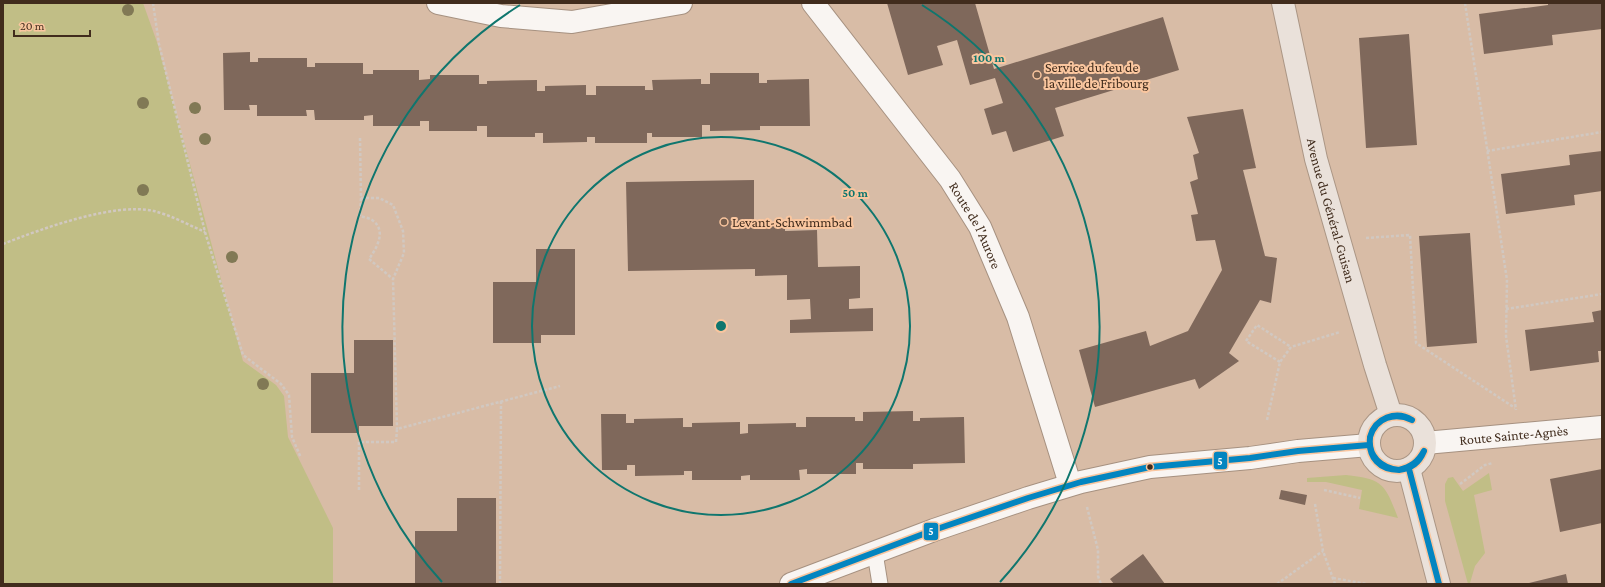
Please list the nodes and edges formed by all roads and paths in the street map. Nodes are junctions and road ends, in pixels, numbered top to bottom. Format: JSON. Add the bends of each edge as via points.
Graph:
{"nodes":[{"id":1,"x":153,"y":3,"type":"edge"},
{"id":2,"x":438,"y":3,"type":"edge"},
{"id":3,"x":681,"y":3,"type":"edge"},
{"id":4,"x":814,"y":3,"type":"edge"},
{"id":5,"x":1283,"y":3,"type":"edge"},
{"id":6,"x":1465,"y":3,"type":"edge"},
{"id":7,"x":1602,"y":132,"type":"edge"},
{"id":8,"x":360,"y":138,"type":"dead end"},
{"id":9,"x":1487,"y":151,"type":"junction"},
{"id":10,"x":361,"y":198,"type":"junction"},
{"id":11,"x":205,"y":232,"type":"junction"},
{"id":12,"x":1366,"y":238,"type":"dead end"},
{"id":13,"x":3,"y":244,"type":"edge"},
{"id":14,"x":394,"y":279,"type":"junction"},
{"id":15,"x":1602,"y":294,"type":"edge"},
{"id":16,"x":1506,"y":309,"type":"junction"},
{"id":17,"x":1342,"y":331,"type":"dead end"},
{"id":18,"x":1291,"y":347,"type":"junction"},
{"id":19,"x":1280,"y":362,"type":"junction"},
{"id":20,"x":560,"y":386,"type":"dead end"},
{"id":21,"x":501,"y":401,"type":"junction"},
{"id":22,"x":1516,"y":408,"type":"junction"},
{"id":23,"x":1517,"y":413,"type":"dead end"},
{"id":24,"x":1391,"y":415,"type":"junction"},
{"id":25,"x":1267,"y":420,"type":"dead end"},
{"id":26,"x":1602,"y":427,"type":"edge"},
{"id":27,"x":397,"y":429,"type":"junction"},
{"id":28,"x":1425,"y":442,"type":"junction"},
{"id":29,"x":1369,"y":445,"type":"junction"},
{"id":30,"x":301,"y":458,"type":"dead end"},
{"id":31,"x":1485,"y":465,"type":"dead end"},
{"id":32,"x":1409,"y":468,"type":"junction"},
{"id":33,"x":1070,"y":484,"type":"junction"},
{"id":34,"x":1460,"y":484,"type":"dead end"},
{"id":35,"x":358,"y":490,"type":"dead end"},
{"id":36,"x":1324,"y":490,"type":"dead end"},
{"id":37,"x":1360,"y":498,"type":"dead end"},
{"id":38,"x":1315,"y":504,"type":"dead end"},
{"id":39,"x":1087,"y":507,"type":"dead end"},
{"id":40,"x":1323,"y":551,"type":"junction"},
{"id":41,"x":875,"y":553,"type":"junction"},
{"id":42,"x":1332,"y":578,"type":"junction"},
{"id":43,"x":500,"y":584,"type":"edge"},
{"id":44,"x":791,"y":584,"type":"edge"},
{"id":45,"x":880,"y":584,"type":"edge"},
{"id":46,"x":1101,"y":584,"type":"edge"},
{"id":47,"x":1277,"y":584,"type":"edge"},
{"id":48,"x":1335,"y":584,"type":"edge"},
{"id":49,"x":1367,"y":584,"type":"edge"},
{"id":50,"x":1439,"y":584,"type":"edge"}],
"edges":[{"from":1,"to":11,"type":"path","via":[[159,44]]},
{"from":2,"to":3,"type":"street","via":[[501,16],[572,22]]},
{"from":4,"to":33,"type":"street","name":"Route de l'Aurore","via":[[950,179],[980,227],[1018,317]]},
{"from":5,"to":24,"type":"main road","name":"Avenue du Général-Guisan","via":[[1316,159]]},
{"from":6,"to":9,"type":"path"},
{"from":7,"to":9,"type":"path"},
{"from":8,"to":10,"type":"path"},
{"from":9,"to":16,"type":"path","via":[[1507,280]]},
{"from":10,"to":14,"type":"path","via":[[360,216],[372,220],[379,228],[378,247],[369,259]]},
{"from":10,"to":14,"type":"path","via":[[379,198],[393,205],[403,231],[404,253]]},
{"from":11,"to":13,"type":"path","via":[[154,211],[132,208],[42,229]]},
{"from":11,"to":30,"type":"path","via":[[243,355],[281,384],[289,395],[292,437]]},
{"from":12,"to":22,"type":"path","via":[[1410,235],[1416,342]]},
{"from":14,"to":27,"type":"path"},
{"from":15,"to":16,"type":"path"},
{"from":16,"to":22,"type":"path","via":[[1506,336]]},
{"from":17,"to":18,"type":"path"},
{"from":18,"to":19,"type":"path"},
{"from":18,"to":19,"type":"path","via":[[1256,325],[1246,341]]},
{"from":19,"to":25,"type":"path"},
{"from":20,"to":21,"type":"path"},
{"from":21,"to":27,"type":"path"},
{"from":21,"to":43,"type":"path"},
{"from":22,"to":23,"type":"path"},
{"from":24,"to":28,"type":"main road","via":[[1407,416],[1417,423],[1423,432]]},
{"from":24,"to":29,"type":"main road","via":[[1378,423],[1371,432]]},
{"from":26,"to":28,"type":"street","name":"Route Sainte-Agnès"},
{"from":27,"to":35,"type":"path","via":[[396,442],[359,442]]},
{"from":28,"to":32,"type":"main road","via":[[1423,454],[1417,463]]},
{"from":29,"to":32,"type":"main road","via":[[1377,463],[1387,469],[1398,471]]},
{"from":29,"to":33,"type":"street","via":[[1150,467]]},
{"from":31,"to":34,"type":"path"},
{"from":32,"to":50,"type":"main road"},
{"from":33,"to":41,"type":"street","via":[[934,530]]},
{"from":36,"to":37,"type":"path"},
{"from":38,"to":40,"type":"path"},
{"from":39,"to":46,"type":"path","via":[[1098,550],[1098,576]]},
{"from":40,"to":42,"type":"path"},
{"from":40,"to":47,"type":"path"},
{"from":41,"to":44,"type":"street"},
{"from":41,"to":45,"type":"lane"},
{"from":42,"to":48,"type":"path"},
{"from":42,"to":49,"type":"path"}]}
